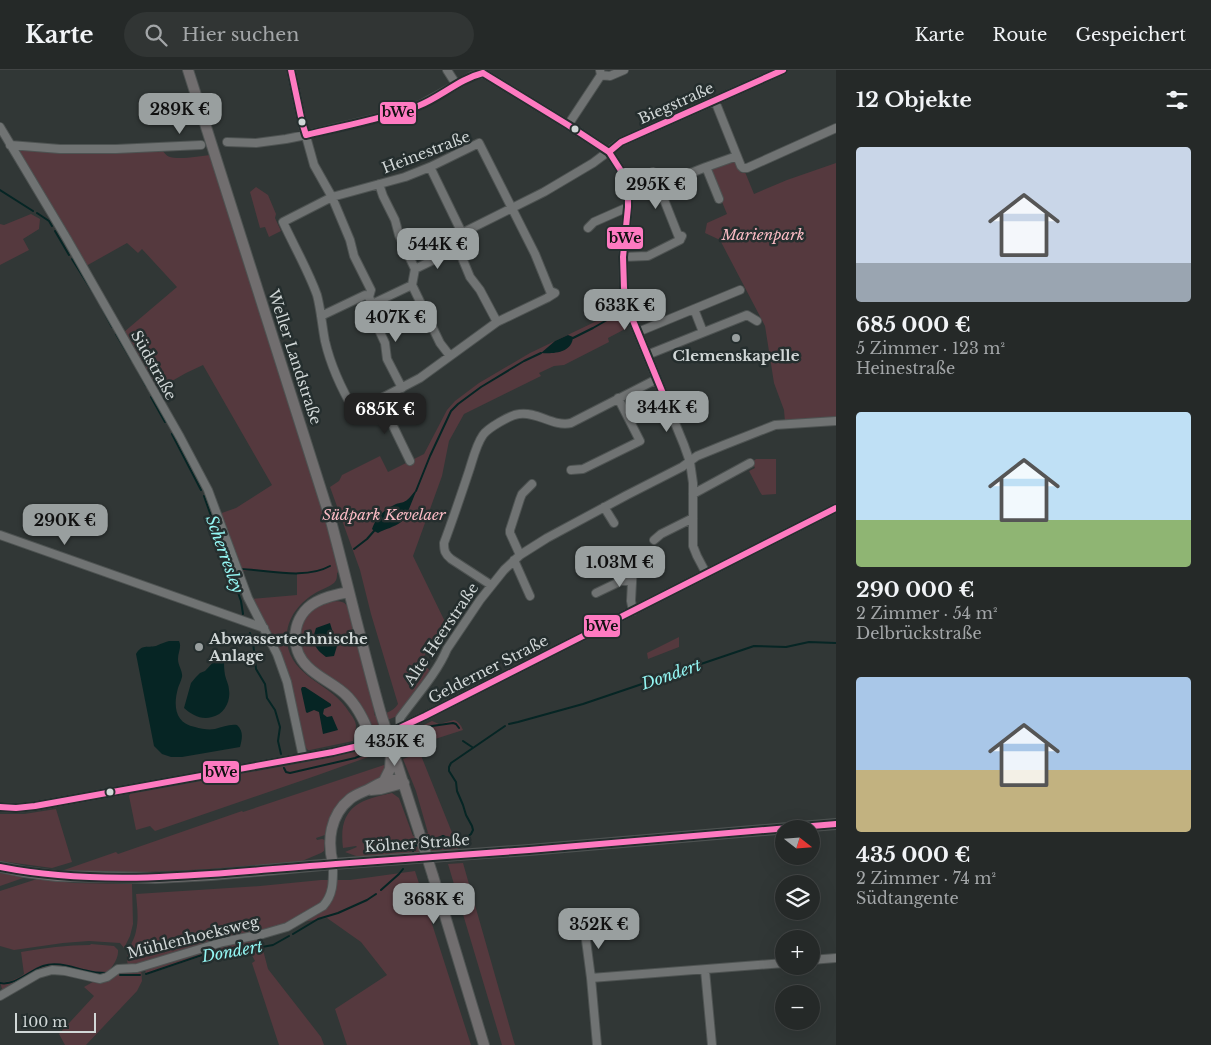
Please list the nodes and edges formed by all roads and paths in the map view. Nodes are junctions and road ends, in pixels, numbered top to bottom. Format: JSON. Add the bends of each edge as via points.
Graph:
{"nodes":[{"id":1,"x":188,"y":70,"type":"edge"},
{"id":2,"x":291,"y":70,"type":"edge"},
{"id":3,"x":447,"y":70,"type":"edge"},
{"id":4,"x":624,"y":70,"type":"edge"},
{"id":5,"x":783,"y":70,"type":"edge"},
{"id":6,"x":484,"y":72,"type":"edge"},
{"id":7,"x":600,"y":72,"type":"edge"},
{"id":8,"x":456,"y":84,"type":"junction"},
{"id":9,"x":715,"y":101,"type":"junction"},
{"id":10,"x":568,"y":125,"type":"junction"},
{"id":11,"x":0,"y":127,"type":"edge"},
{"id":12,"x":836,"y":128,"type":"edge"},
{"id":13,"x":306,"y":135,"type":"junction"},
{"id":14,"x":227,"y":142,"type":"dead end"},
{"id":15,"x":10,"y":145,"type":"junction"},
{"id":16,"x":201,"y":145,"type":"dead end"},
{"id":17,"x":609,"y":152,"type":"junction"},
{"id":18,"x":736,"y":156,"type":"junction"},
{"id":19,"x":430,"y":167,"type":"junction"},
{"id":20,"x":706,"y":167,"type":"junction"},
{"id":21,"x":653,"y":172,"type":"dead end"},
{"id":22,"x":380,"y":184,"type":"junction"},
{"id":23,"x":658,"y":186,"type":"junction"},
{"id":24,"x":332,"y":197,"type":"junction"},
{"id":25,"x":719,"y":199,"type":"dead end"},
{"id":26,"x":628,"y":207,"type":"junction"},
{"id":27,"x":511,"y":208,"type":"junction"},
{"id":28,"x":588,"y":228,"type":"dead end"},
{"id":29,"x":462,"y":233,"type":"junction"},
{"id":30,"x":458,"y":248,"type":"junction"},
{"id":31,"x":623,"y":257,"type":"junction"},
{"id":32,"x":415,"y":269,"type":"junction"},
{"id":33,"x":412,"y":285,"type":"junction"},
{"id":34,"x":740,"y":290,"type":"dead end"},
{"id":35,"x":370,"y":300,"type":"junction"},
{"id":36,"x":694,"y":309,"type":"junction"},
{"id":37,"x":321,"y":316,"type":"junction"},
{"id":38,"x":757,"y":321,"type":"dead end"},
{"id":39,"x":497,"y":322,"type":"junction"},
{"id":40,"x":638,"y":332,"type":"junction"},
{"id":41,"x":703,"y":332,"type":"junction"},
{"id":42,"x":647,"y":354,"type":"junction"},
{"id":43,"x":450,"y":356,"type":"junction"},
{"id":44,"x":657,"y":379,"type":"junction"},
{"id":45,"x":402,"y":388,"type":"junction"},
{"id":46,"x":618,"y":398,"type":"junction"},
{"id":47,"x":380,"y":399,"type":"junction"},
{"id":48,"x":836,"y":421,"type":"edge"},
{"id":49,"x":410,"y":461,"type":"dead end"},
{"id":50,"x":690,"y":462,"type":"junction"},
{"id":51,"x":750,"y":463,"type":"dead end"},
{"id":52,"x":571,"y":470,"type":"dead end"},
{"id":53,"x":532,"y":484,"type":"dead end"},
{"id":54,"x":693,"y":494,"type":"junction"},
{"id":55,"x":604,"y":507,"type":"junction"},
{"id":56,"x":836,"y":508,"type":"edge"},
{"id":57,"x":693,"y":518,"type":"junction"},
{"id":58,"x":614,"y":523,"type":"dead end"},
{"id":59,"x":0,"y":535,"type":"edge"},
{"id":60,"x":654,"y":540,"type":"dead end"},
{"id":61,"x":517,"y":558,"type":"junction"},
{"id":62,"x":633,"y":564,"type":"dead end"},
{"id":63,"x":706,"y":573,"type":"junction"},
{"id":64,"x":632,"y":581,"type":"junction"},
{"id":65,"x":491,"y":585,"type":"junction"},
{"id":66,"x":349,"y":592,"type":"junction"},
{"id":67,"x":596,"y":593,"type":"dead end"},
{"id":68,"x":530,"y":596,"type":"dead end"},
{"id":69,"x":633,"y":611,"type":"junction"},
{"id":70,"x":264,"y":628,"type":"junction"},
{"id":71,"x":402,"y":727,"type":"junction"},
{"id":72,"x":372,"y":741,"type":"junction"},
{"id":73,"x":303,"y":757,"type":"junction"},
{"id":74,"x":394,"y":768,"type":"junction"},
{"id":75,"x":384,"y":781,"type":"junction"},
{"id":76,"x":404,"y":783,"type":"junction"},
{"id":77,"x":367,"y":790,"type":"junction"},
{"id":78,"x":0,"y":807,"type":"edge"},
{"id":79,"x":836,"y":824,"type":"edge"},
{"id":80,"x":333,"y":864,"type":"junction"},
{"id":81,"x":0,"y":867,"type":"edge"},
{"id":82,"x":576,"y":913,"type":"dead end"},
{"id":83,"x":836,"y":958,"type":"edge"},
{"id":84,"x":820,"y":959,"type":"edge"},
{"id":85,"x":775,"y":964,"type":"edge"},
{"id":86,"x":705,"y":970,"type":"junction"},
{"id":87,"x":591,"y":978,"type":"junction"},
{"id":88,"x":0,"y":996,"type":"edge"},
{"id":89,"x":484,"y":1045,"type":"edge"},
{"id":90,"x":597,"y":1045,"type":"edge"},
{"id":91,"x":712,"y":1045,"type":"edge"}],
"edges":[{"from":1,"to":66,"type":"main road","name":"Weller Landstraße","via":[[331,521]]},
{"from":2,"to":13,"type":"street"},
{"from":3,"to":8,"type":"street"},
{"from":4,"to":7,"type":"street","via":[[610,76]]},
{"from":5,"to":9,"type":"street","name":"Biegstraße"},
{"from":6,"to":8,"type":"street"},
{"from":6,"to":10,"type":"street"},
{"from":7,"to":10,"type":"street"},
{"from":8,"to":13,"type":"street","via":[[420,105]]},
{"from":9,"to":17,"type":"street","name":"Biegstraße","via":[[621,142]]},
{"from":9,"to":18,"type":"street"},
{"from":10,"to":17,"type":"street"},
{"from":11,"to":15,"type":"street","name":"Südstraße"},
{"from":12,"to":18,"type":"street","via":[[747,168],[741,166]]},
{"from":13,"to":14,"type":"street","via":[[256,142]]},
{"from":13,"to":24,"type":"street","via":[[314,165]]},
{"from":15,"to":16,"type":"street","via":[[60,150]]},
{"from":15,"to":70,"type":"street","name":"Südstraße","via":[[196,467],[208,490],[248,598]]},
{"from":17,"to":26,"type":"street","via":[[625,177]]},
{"from":17,"to":27,"type":"street","name":"Biegstraße"},
{"from":18,"to":20,"type":"street"},
{"from":19,"to":22,"type":"street","name":"Heinestraße"},
{"from":19,"to":27,"type":"street","name":"Heinestraße","via":[[479,144]]},
{"from":19,"to":29,"type":"street"},
{"from":20,"to":23,"type":"street"},
{"from":20,"to":25,"type":"street"},
{"from":21,"to":23,"type":"street"},
{"from":22,"to":24,"type":"street","name":"Heinestraße"},
{"from":22,"to":32,"type":"street"},
{"from":23,"to":31,"type":"street","via":[[681,238],[648,256]]},
{"from":24,"to":35,"type":"street","via":[[370,290]]},
{"from":24,"to":37,"type":"street","name":"Heinestraße","via":[[283,222],[312,282]]},
{"from":26,"to":28,"type":"street","via":[[594,222]]},
{"from":26,"to":31,"type":"street"},
{"from":27,"to":29,"type":"street","name":"Biegstraße"},
{"from":27,"to":39,"type":"street","name":"Heinestraße","via":[[550,291],[555,293]]},
{"from":29,"to":30,"type":"street"},
{"from":30,"to":32,"type":"street"},
{"from":30,"to":39,"type":"street","via":[[470,277]]},
{"from":31,"to":40,"type":"street","via":[[627,306]]},
{"from":32,"to":33,"type":"street"},
{"from":33,"to":35,"type":"street"},
{"from":33,"to":43,"type":"street","via":[[440,343]]},
{"from":34,"to":36,"type":"street"},
{"from":35,"to":37,"type":"street","via":[[365,295]]},
{"from":35,"to":45,"type":"street","via":[[388,359]]},
{"from":36,"to":40,"type":"street"},
{"from":36,"to":41,"type":"street"},
{"from":37,"to":47,"type":"street","name":"Heinestraße","via":[[331,364],[355,412]]},
{"from":38,"to":41,"type":"street","via":[[747,315]]},
{"from":39,"to":43,"type":"street","name":"Heinestraße"},
{"from":40,"to":42,"type":"street"},
{"from":41,"to":42,"type":"street"},
{"from":42,"to":44,"type":"street"},
{"from":43,"to":45,"type":"street","name":"Heinestraße"},
{"from":44,"to":46,"type":"street"},
{"from":44,"to":50,"type":"street"},
{"from":45,"to":47,"type":"street","name":"Heinestraße"},
{"from":46,"to":52,"type":"street","via":[[640,441],[583,469]]},
{"from":46,"to":65,"type":"street","via":[[571,423],[559,424],[530,414],[518,414],[484,433],[444,550],[451,559]]},
{"from":47,"to":49,"type":"street"},
{"from":48,"to":50,"type":"street","name":"Alte Heerstraße","via":[[775,424],[697,456]]},
{"from":50,"to":54,"type":"street"},
{"from":50,"to":55,"type":"street","name":"Alte Heerstraße"},
{"from":51,"to":54,"type":"street"},
{"from":53,"to":61,"type":"street","via":[[522,494],[510,530]]},
{"from":54,"to":57,"type":"street"},
{"from":55,"to":58,"type":"street"},
{"from":55,"to":61,"type":"street","name":"Alte Heerstraße"},
{"from":56,"to":63,"type":"street","name":"Gelderner Straße"},
{"from":57,"to":60,"type":"street"},
{"from":57,"to":63,"type":"street","via":[[694,551]]},
{"from":59,"to":70,"type":"street"},
{"from":61,"to":65,"type":"street","name":"Alte Heerstraße"},
{"from":61,"to":68,"type":"street"},
{"from":62,"to":64,"type":"street"},
{"from":63,"to":69,"type":"street","name":"Gelderner Straße"},
{"from":64,"to":67,"type":"street","via":[[621,581]]},
{"from":64,"to":69,"type":"street"},
{"from":65,"to":71,"type":"street","name":"Alte Heerstraße","via":[[400,718]]},
{"from":66,"to":72,"type":"main road","via":[[323,599],[306,610],[298,623],[296,645],[309,668],[342,691],[353,703]]},
{"from":66,"to":74,"type":"main road","name":"Weller Landstraße","bridge":true,"via":[[391,745]]},
{"from":69,"to":71,"type":"street","name":"Gelderner Straße"},
{"from":70,"to":73,"type":"street","name":"Südstraße","via":[[287,682]]},
{"from":71,"to":72,"type":"street","name":"Gelderner Straße"},
{"from":72,"to":73,"type":"street","name":"Gelderner Straße"},
{"from":73,"to":78,"type":"street","name":"Gelderner Straße","via":[[35,806]]},
{"from":74,"to":75,"type":"main road"},
{"from":74,"to":76,"type":"main road"},
{"from":75,"to":76,"type":"main road"},
{"from":75,"to":77,"type":"main road"},
{"from":76,"to":77,"type":"main road"},
{"from":76,"to":89,"type":"main road","bridge":true},
{"from":77,"to":80,"type":"main road","via":[[349,800],[335,818],[330,854]]},
{"from":79,"to":80,"type":"main road","name":"Kölner Straße"},
{"from":80,"to":81,"type":"main road","name":"Kölner Straße","via":[[155,878],[57,876]]},
{"from":80,"to":88,"type":"street","name":"Mühlenhoeksweg","via":[[333,887],[327,901],[286,927],[136,968],[118,969],[107,978],[52,970],[38,974]]},
{"from":82,"to":87,"type":"street","via":[[584,924]]},
{"from":83,"to":84,"type":"street"},
{"from":85,"to":86,"type":"street"},
{"from":86,"to":87,"type":"street"},
{"from":86,"to":91,"type":"street"},
{"from":87,"to":90,"type":"street"}]}
